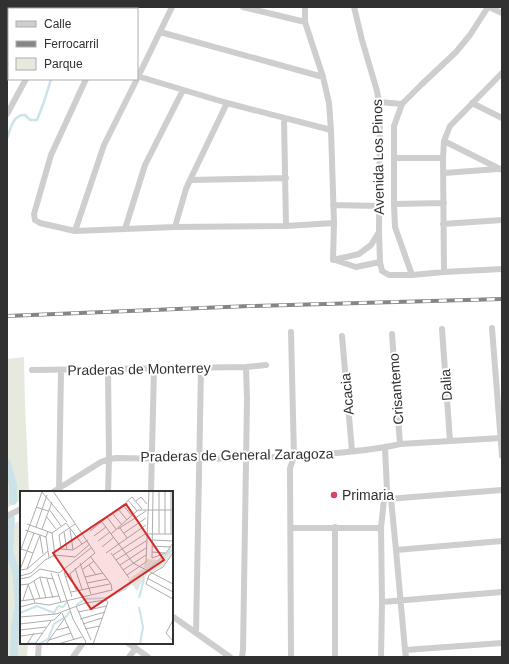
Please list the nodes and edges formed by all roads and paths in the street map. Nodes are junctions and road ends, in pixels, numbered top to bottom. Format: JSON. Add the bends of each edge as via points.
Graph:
{"nodes":[{"id":1,"x":172,"y":7,"type":"edge"},
{"id":2,"x":243,"y":7,"type":"edge"},
{"id":3,"x":305,"y":7,"type":"edge"},
{"id":4,"x":354,"y":7,"type":"edge"},
{"id":5,"x":488,"y":7,"type":"edge"},
{"id":6,"x":502,"y":14,"type":"edge"},
{"id":7,"x":305,"y":22,"type":"junction"},
{"id":8,"x":160,"y":32,"type":"junction"},
{"id":9,"x":502,"y":73,"type":"edge"},
{"id":10,"x":138,"y":76,"type":"edge"},
{"id":11,"x":323,"y":77,"type":"junction"},
{"id":12,"x":138,"y":78,"type":"edge"},
{"id":13,"x":25,"y":80,"type":"edge"},
{"id":14,"x":86,"y":80,"type":"edge"},
{"id":15,"x":136,"y":80,"type":"edge"},
{"id":16,"x":183,"y":90,"type":"junction"},
{"id":17,"x":379,"y":102,"type":"junction"},
{"id":18,"x":227,"y":103,"type":"junction"},
{"id":19,"x":472,"y":103,"type":"junction"},
{"id":20,"x":402,"y":104,"type":"junction"},
{"id":21,"x":7,"y":114,"type":"edge"},
{"id":22,"x":284,"y":118,"type":"junction"},
{"id":23,"x":502,"y":118,"type":"edge"},
{"id":24,"x":331,"y":130,"type":"junction"},
{"id":25,"x":444,"y":141,"type":"junction"},
{"id":26,"x":394,"y":158,"type":"junction"},
{"id":27,"x":443,"y":158,"type":"junction"},
{"id":28,"x":501,"y":170,"type":"edge"},
{"id":29,"x":444,"y":173,"type":"junction"},
{"id":30,"x":286,"y":178,"type":"junction"},
{"id":31,"x":190,"y":180,"type":"junction"},
{"id":32,"x":444,"y":203,"type":"junction"},
{"id":33,"x":394,"y":204,"type":"junction"},
{"id":34,"x":333,"y":205,"type":"junction"},
{"id":35,"x":379,"y":206,"type":"junction"},
{"id":36,"x":502,"y":220,"type":"edge"},
{"id":37,"x":334,"y":223,"type":"junction"},
{"id":38,"x":444,"y":224,"type":"junction"},
{"id":39,"x":286,"y":226,"type":"junction"},
{"id":40,"x":175,"y":228,"type":"junction"},
{"id":41,"x":126,"y":229,"type":"junction"},
{"id":42,"x":75,"y":231,"type":"junction"},
{"id":43,"x":379,"y":232,"type":"junction"},
{"id":44,"x":333,"y":260,"type":"junction"},
{"id":45,"x":380,"y":262,"type":"junction"},
{"id":46,"x":502,"y":269,"type":"edge"},
{"id":47,"x":444,"y":272,"type":"junction"},
{"id":48,"x":412,"y":275,"type":"junction"},
{"id":49,"x":492,"y":328,"type":"dead end"},
{"id":50,"x":442,"y":329,"type":"dead end"},
{"id":51,"x":291,"y":332,"type":"dead end"},
{"id":52,"x":392,"y":334,"type":"dead end"},
{"id":53,"x":342,"y":336,"type":"dead end"},
{"id":54,"x":266,"y":365,"type":"dead end"},
{"id":55,"x":246,"y":367,"type":"junction"},
{"id":56,"x":201,"y":368,"type":"junction"},
{"id":57,"x":108,"y":369,"type":"junction"},
{"id":58,"x":154,"y":369,"type":"junction"},
{"id":59,"x":32,"y":370,"type":"dead end"},
{"id":60,"x":61,"y":370,"type":"junction"},
{"id":61,"x":501,"y":438,"type":"junction"},
{"id":62,"x":450,"y":441,"type":"junction"},
{"id":63,"x":400,"y":444,"type":"junction"},
{"id":64,"x":385,"y":448,"type":"junction"},
{"id":65,"x":352,"y":452,"type":"junction"},
{"id":66,"x":502,"y":456,"type":"edge"},
{"id":67,"x":294,"y":457,"type":"junction"},
{"id":68,"x":151,"y":458,"type":"junction"},
{"id":69,"x":246,"y":458,"type":"junction"},
{"id":70,"x":109,"y":459,"type":"junction"},
{"id":71,"x":199,"y":459,"type":"junction"},
{"id":72,"x":502,"y":490,"type":"edge"},
{"id":73,"x":57,"y":491,"type":"edge"},
{"id":74,"x":108,"y":491,"type":"edge"},
{"id":75,"x":151,"y":491,"type":"edge"},
{"id":76,"x":388,"y":499,"type":"junction"},
{"id":77,"x":20,"y":510,"type":"edge"},
{"id":78,"x":7,"y":516,"type":"edge"},
{"id":79,"x":291,"y":528,"type":"junction"},
{"id":80,"x":335,"y":528,"type":"junction"},
{"id":81,"x":381,"y":528,"type":"junction"},
{"id":82,"x":502,"y":541,"type":"edge"},
{"id":83,"x":396,"y":550,"type":"junction"},
{"id":84,"x":502,"y":592,"type":"edge"},
{"id":85,"x":400,"y":601,"type":"junction"},
{"id":86,"x":382,"y":602,"type":"junction"},
{"id":87,"x":173,"y":617,"type":"edge"},
{"id":88,"x":196,"y":633,"type":"junction"},
{"id":89,"x":502,"y":643,"type":"edge"},
{"id":90,"x":39,"y":644,"type":"edge"},
{"id":91,"x":82,"y":644,"type":"edge"},
{"id":92,"x":130,"y":644,"type":"edge"},
{"id":93,"x":136,"y":648,"type":"junction"},
{"id":94,"x":405,"y":654,"type":"edge"},
{"id":95,"x":38,"y":657,"type":"edge"},
{"id":96,"x":74,"y":657,"type":"edge"},
{"id":97,"x":129,"y":657,"type":"edge"},
{"id":98,"x":148,"y":657,"type":"edge"},
{"id":99,"x":230,"y":657,"type":"edge"},
{"id":100,"x":242,"y":657,"type":"edge"},
{"id":101,"x":291,"y":657,"type":"edge"},
{"id":102,"x":335,"y":657,"type":"edge"},
{"id":103,"x":381,"y":657,"type":"edge"}],
"edges":[{"from":1,"to":8,"type":"street"},
{"from":2,"to":7,"type":"street"},
{"from":3,"to":7,"type":"street"},
{"from":4,"to":17,"type":"street","name":"Avenida Los Pinos"},
{"from":5,"to":6,"type":"street"},
{"from":5,"to":20,"type":"street","name":"Avenida Los Pinos","via":[[470,36],[456,52]]},
{"from":7,"to":11,"type":"street"},
{"from":8,"to":10,"type":"street"},
{"from":8,"to":11,"type":"street"},
{"from":9,"to":19,"type":"street"},
{"from":11,"to":24,"type":"street","via":[[329,103]]},
{"from":12,"to":16,"type":"street"},
{"from":13,"to":21,"type":"street"},
{"from":14,"to":42,"type":"street","via":[[51,155],[34,214],[35,220],[40,223]]},
{"from":15,"to":42,"type":"street","via":[[104,145]]},
{"from":16,"to":18,"type":"street"},
{"from":16,"to":41,"type":"street","via":[[145,165]]},
{"from":17,"to":20,"type":"street"},
{"from":17,"to":35,"type":"street","name":"Avenida Los Pinos"},
{"from":18,"to":22,"type":"street"},
{"from":18,"to":31,"type":"street"},
{"from":19,"to":23,"type":"street"},
{"from":19,"to":25,"type":"street","via":[[450,126]]},
{"from":20,"to":26,"type":"street","name":"Avenida Los Pinos","via":[[394,126]]},
{"from":22,"to":24,"type":"street"},
{"from":22,"to":30,"type":"street"},
{"from":24,"to":34,"type":"street"},
{"from":25,"to":27,"type":"street"},
{"from":25,"to":28,"type":"street"},
{"from":26,"to":27,"type":"street"},
{"from":26,"to":33,"type":"street","name":"Avenida Los Pinos"},
{"from":27,"to":29,"type":"street"},
{"from":28,"to":29,"type":"street"},
{"from":29,"to":32,"type":"street"},
{"from":30,"to":31,"type":"street"},
{"from":30,"to":39,"type":"street"},
{"from":31,"to":40,"type":"street"},
{"from":32,"to":33,"type":"street"},
{"from":32,"to":38,"type":"street"},
{"from":33,"to":48,"type":"street","name":"Avenida Los Pinos","via":[[395,227]]},
{"from":34,"to":35,"type":"street"},
{"from":34,"to":37,"type":"street"},
{"from":35,"to":43,"type":"street","name":"Avenida Los Pinos"},
{"from":36,"to":38,"type":"street"},
{"from":37,"to":39,"type":"street"},
{"from":37,"to":44,"type":"street"},
{"from":38,"to":47,"type":"street"},
{"from":39,"to":40,"type":"street"},
{"from":40,"to":41,"type":"street"},
{"from":41,"to":42,"type":"street"},
{"from":43,"to":44,"type":"street","via":[[371,246],[359,254]]},
{"from":43,"to":45,"type":"street","name":"Avenida Los Pinos"},
{"from":44,"to":45,"type":"street","via":[[356,267]]},
{"from":45,"to":48,"type":"street","via":[[382,271],[389,275]]},
{"from":46,"to":47,"type":"street"},
{"from":47,"to":48,"type":"street"},
{"from":49,"to":61,"type":"street"},
{"from":50,"to":62,"type":"street","name":"Dalia"},
{"from":51,"to":67,"type":"street"},
{"from":52,"to":63,"type":"street","name":"Crisantemo"},
{"from":53,"to":65,"type":"street","name":"Acacia"},
{"from":54,"to":55,"type":"street","name":"Praderas de Monterrey"},
{"from":55,"to":56,"type":"street","name":"Praderas de Monterrey"},
{"from":55,"to":69,"type":"street"},
{"from":56,"to":58,"type":"street","name":"Praderas de Monterrey"},
{"from":56,"to":71,"type":"street"},
{"from":57,"to":58,"type":"street","name":"Praderas de Monterrey"},
{"from":57,"to":60,"type":"street","name":"Praderas de Monterrey"},
{"from":57,"to":70,"type":"street"},
{"from":58,"to":68,"type":"street"},
{"from":59,"to":60,"type":"street","name":"Praderas de Monterrey"},
{"from":60,"to":73,"type":"street"},
{"from":61,"to":62,"type":"street","name":"Praderas de General Zaragoza"},
{"from":61,"to":66,"type":"street"},
{"from":62,"to":63,"type":"street","name":"Praderas de General Zaragoza"},
{"from":63,"to":64,"type":"street","name":"Praderas de General Zaragoza"},
{"from":64,"to":65,"type":"street","name":"Praderas de General Zaragoza"},
{"from":64,"to":76,"type":"street"},
{"from":65,"to":67,"type":"street","name":"Praderas de General Zaragoza"},
{"from":67,"to":69,"type":"street","name":"Praderas de General Zaragoza"},
{"from":67,"to":79,"type":"street","via":[[290,468]]},
{"from":68,"to":70,"type":"street","name":"Praderas de General Zaragoza"},
{"from":68,"to":71,"type":"street","name":"Praderas de General Zaragoza"},
{"from":68,"to":75,"type":"street"},
{"from":69,"to":71,"type":"street","name":"Praderas de General Zaragoza"},
{"from":69,"to":100,"type":"street"},
{"from":70,"to":73,"type":"street","name":"Praderas de General Zaragoza"},
{"from":70,"to":74,"type":"street"},
{"from":71,"to":88,"type":"street"},
{"from":72,"to":76,"type":"street"},
{"from":76,"to":81,"type":"street"},
{"from":76,"to":83,"type":"street"},
{"from":77,"to":78,"type":"street"},
{"from":79,"to":80,"type":"street"},
{"from":79,"to":101,"type":"street"},
{"from":80,"to":81,"type":"street"},
{"from":80,"to":102,"type":"street"},
{"from":81,"to":86,"type":"street"},
{"from":82,"to":83,"type":"street"},
{"from":83,"to":85,"type":"street"},
{"from":84,"to":85,"type":"street"},
{"from":85,"to":86,"type":"street"},
{"from":85,"to":94,"type":"street"},
{"from":86,"to":103,"type":"street"},
{"from":87,"to":88,"type":"street"},
{"from":88,"to":99,"type":"street"},
{"from":89,"to":94,"type":"street"},
{"from":90,"to":95,"type":"street"},
{"from":91,"to":96,"type":"street"},
{"from":92,"to":93,"type":"street"},
{"from":93,"to":97,"type":"street"},
{"from":93,"to":98,"type":"street"}]}
